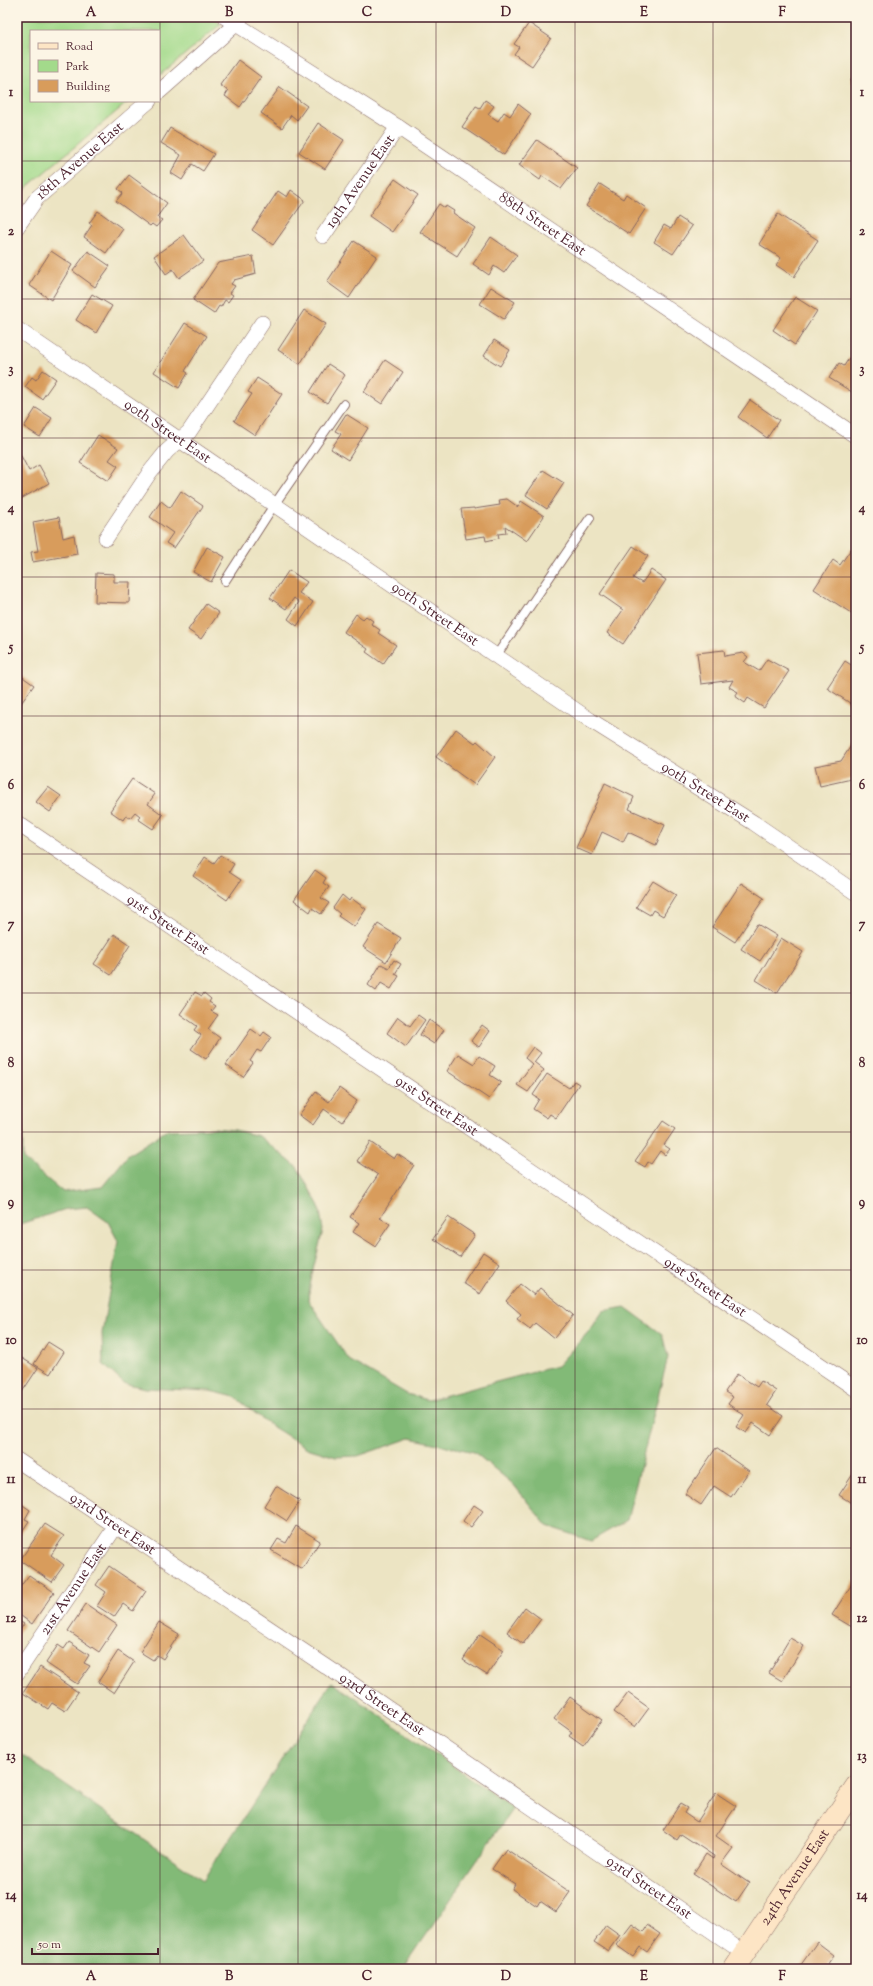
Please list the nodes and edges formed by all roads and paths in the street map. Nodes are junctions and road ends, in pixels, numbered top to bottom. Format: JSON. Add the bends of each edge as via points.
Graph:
{"nodes":[{"id":1,"x":234,"y":19,"type":"edge"},
{"id":2,"x":160,"y":91,"type":"edge"},
{"id":3,"x":148,"y":102,"type":"edge"},
{"id":4,"x":398,"y":127,"type":"junction"},
{"id":5,"x":17,"y":227,"type":"edge"},
{"id":6,"x":323,"y":236,"type":"dead end"},
{"id":7,"x":262,"y":323,"type":"dead end"},
{"id":8,"x":17,"y":329,"type":"edge"},
{"id":9,"x":344,"y":404,"type":"dead end"},
{"id":10,"x":856,"y":436,"type":"edge"},
{"id":11,"x":178,"y":440,"type":"junction"},
{"id":12,"x":274,"y":505,"type":"junction"},
{"id":13,"x":590,"y":518,"type":"dead end"},
{"id":14,"x":106,"y":538,"type":"dead end"},
{"id":15,"x":225,"y":581,"type":"dead end"},
{"id":16,"x":496,"y":656,"type":"junction"},
{"id":17,"x":17,"y":823,"type":"edge"},
{"id":18,"x":856,"y":893,"type":"edge"},
{"id":19,"x":856,"y":1389,"type":"edge"},
{"id":20,"x":17,"y":1460,"type":"edge"},
{"id":21,"x":116,"y":1526,"type":"junction"},
{"id":22,"x":17,"y":1673,"type":"edge"},
{"id":23,"x":856,"y":1786,"type":"edge"},
{"id":24,"x":739,"y":1961,"type":"edge"}],
"edges":[{"from":1,"to":2,"type":"street"},
{"from":1,"to":4,"type":"street","name":"88th Street East"},
{"from":3,"to":5,"type":"street","name":"18th Avenue East","via":[[37,198]]},
{"from":4,"to":6,"type":"street","name":"19th Avenue East"},
{"from":4,"to":10,"type":"street","name":"88th Street East"},
{"from":7,"to":11,"type":"street","via":[[189,432]]},
{"from":8,"to":11,"type":"street","name":"90th Street East"},
{"from":9,"to":12,"type":"lane"},
{"from":11,"to":12,"type":"street","name":"90th Street East"},
{"from":11,"to":14,"type":"street","via":[[150,472]]},
{"from":12,"to":15,"type":"lane"},
{"from":12,"to":16,"type":"street","name":"90th Street East"},
{"from":13,"to":16,"type":"lane"},
{"from":16,"to":18,"type":"street","name":"90th Street East","via":[[590,720],[754,823]]},
{"from":17,"to":19,"type":"street","name":"91st Street East"},
{"from":20,"to":21,"type":"street","name":"93rd Street East"},
{"from":21,"to":22,"type":"street","name":"21st Avenue East"},
{"from":21,"to":24,"type":"street","name":"93rd Street East","via":[[355,1686]]},
{"from":23,"to":24,"type":"street","name":"24th Avenue East"}]}
